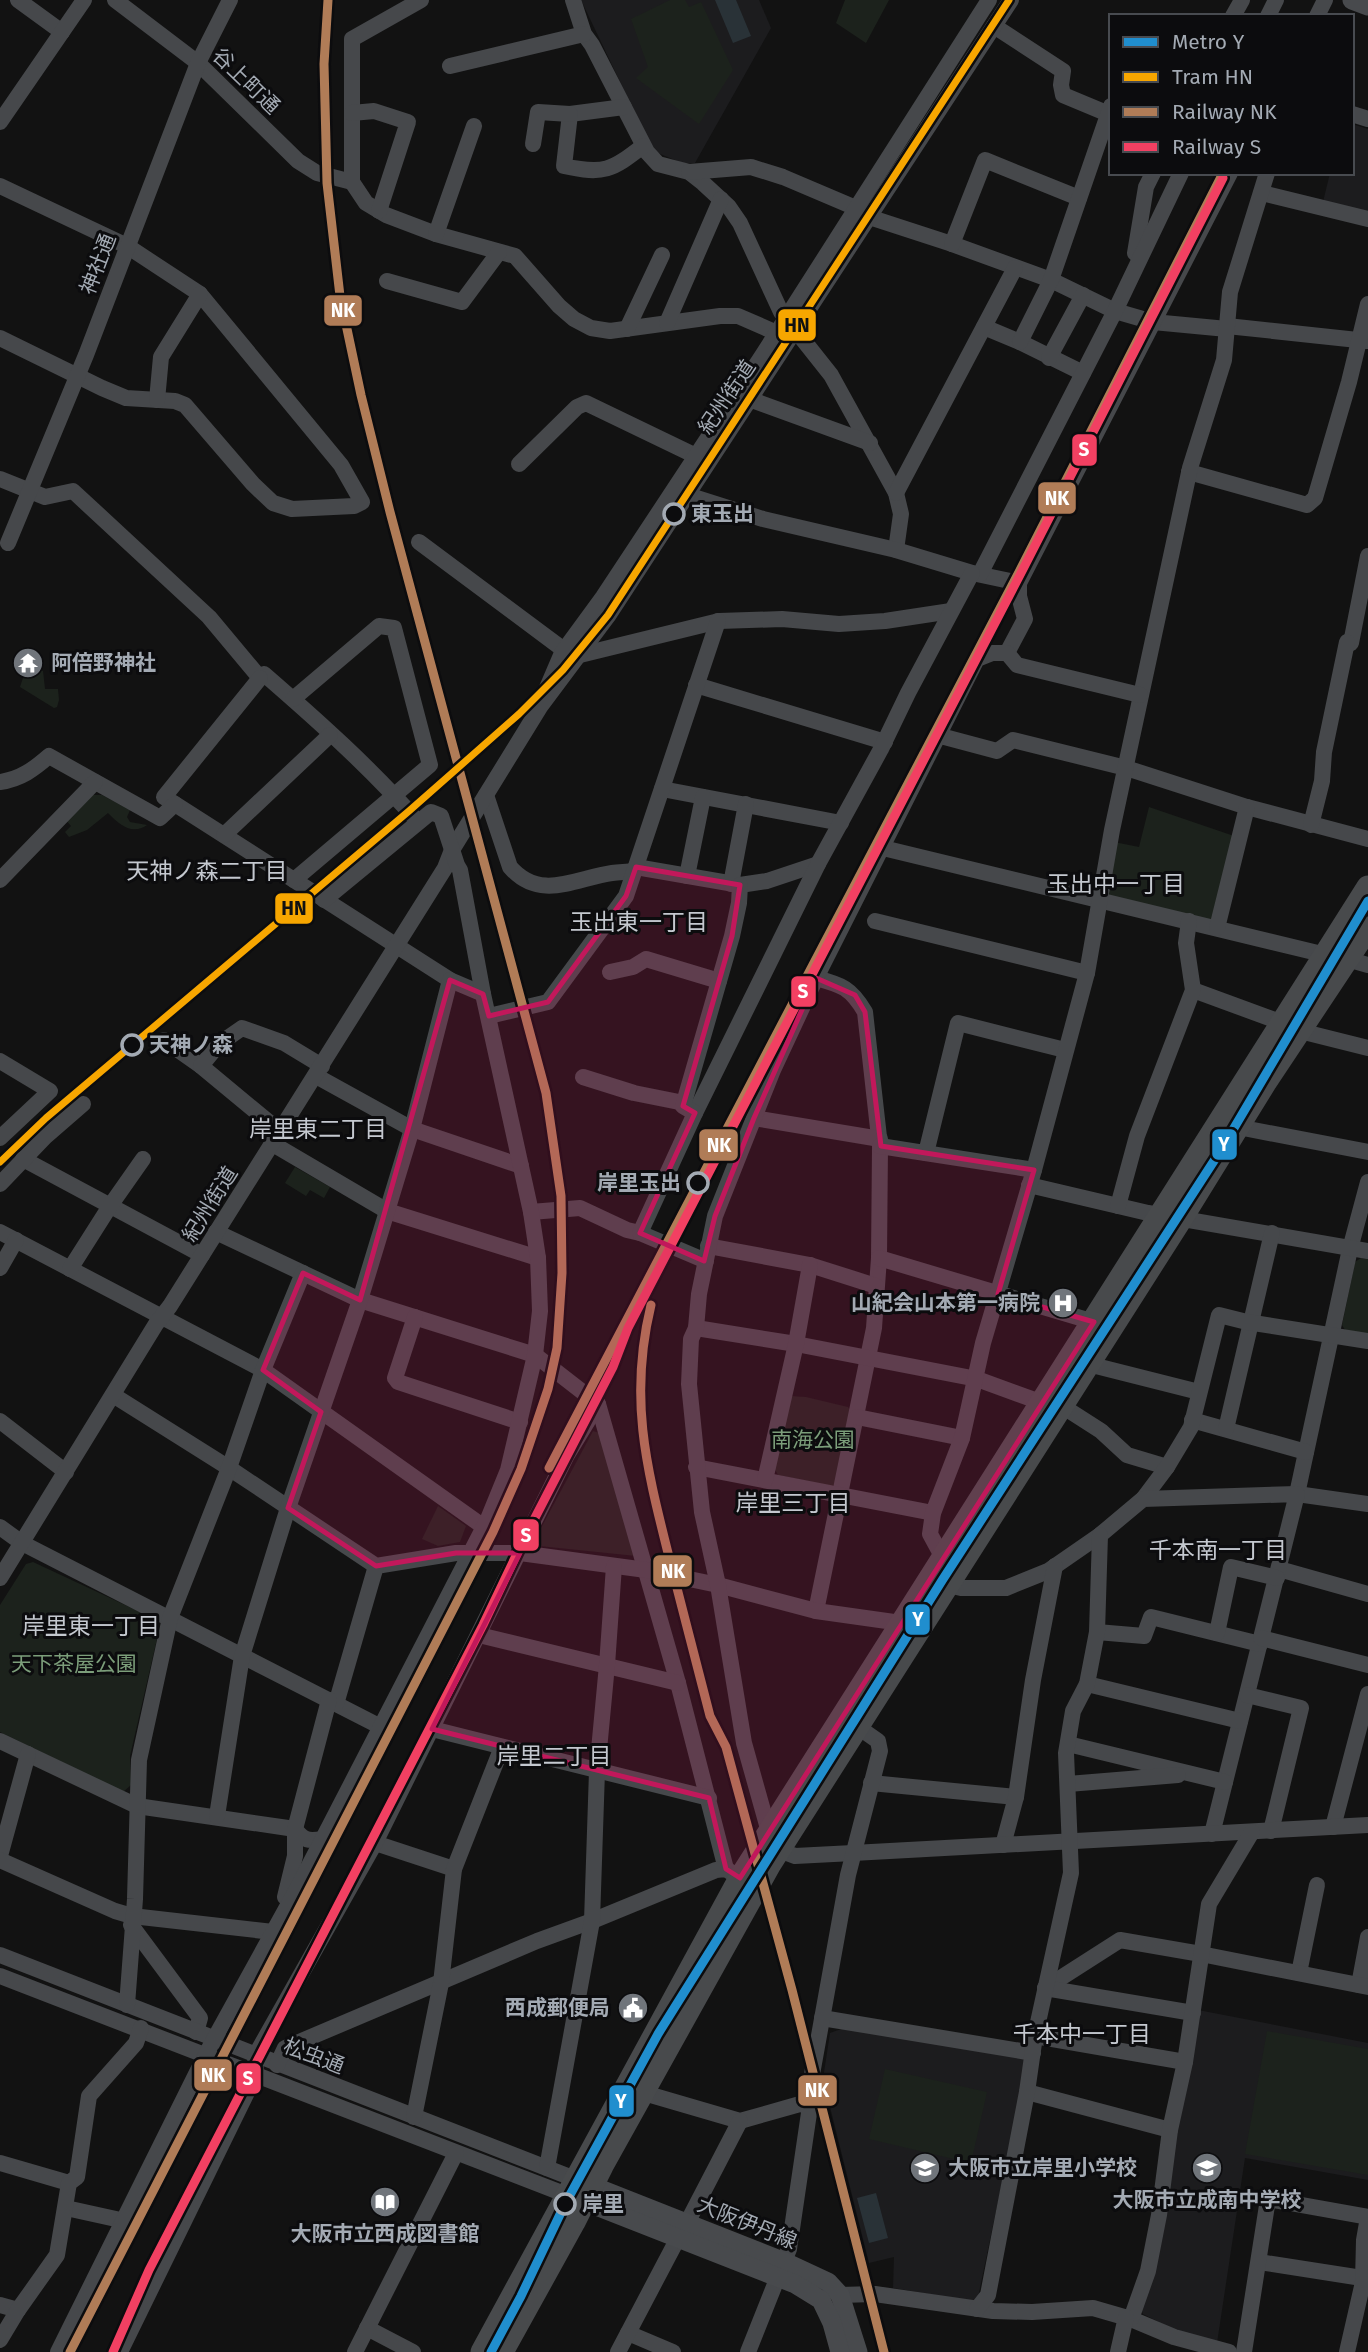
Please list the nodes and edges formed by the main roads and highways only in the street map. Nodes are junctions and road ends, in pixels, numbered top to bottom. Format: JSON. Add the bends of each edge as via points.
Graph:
{"nodes":[{"id":1,"x":1352,"y":0,"type":"edge"},
{"id":2,"x":1368,"y":6,"type":"edge"},
{"id":3,"x":1368,"y":887,"type":"edge"},
{"id":4,"x":1368,"y":928,"type":"edge"},
{"id":5,"x":1347,"y":960,"type":"edge"},
{"id":6,"x":1291,"y":1027,"type":"junction"},
{"id":7,"x":1172,"y":1217,"type":"junction"},
{"id":8,"x":1052,"y":1404,"type":"junction"},
{"id":9,"x":774,"y":1841,"type":"junction"},
{"id":10,"x":580,"y":2191,"type":"junction"},
{"id":11,"x":782,"y":2270,"type":"junction"},
{"id":12,"x":482,"y":2352,"type":"edge"},
{"id":13,"x":502,"y":2352,"type":"edge"},
{"id":14,"x":840,"y":2352,"type":"edge"},
{"id":15,"x":858,"y":2352,"type":"edge"}],
"edges":[{"from":1,"to":2,"type":"main road"},
{"from":3,"to":5,"type":"highway"},
{"from":4,"to":5,"type":"highway"},
{"from":5,"to":6,"type":"highway"},
{"from":6,"to":7,"type":"highway"},
{"from":6,"to":7,"type":"highway","via":[[1238,1127]]},
{"from":7,"to":8,"type":"highway","via":[[1094,1322]]},
{"from":7,"to":8,"type":"highway","via":[[1088,1364]]},
{"from":8,"to":9,"type":"highway","via":[[901,1623]]},
{"from":8,"to":9,"type":"highway","via":[[948,1585],[858,1727]]},
{"from":9,"to":10,"type":"highway","via":[[749,1900],[644,2093]]},
{"from":9,"to":10,"type":"highway","via":[[733,1874]]},
{"from":10,"to":11,"type":"main road","name":"大阪伊丹線"},
{"from":10,"to":12,"type":"highway"},
{"from":10,"to":13,"type":"highway"},
{"from":11,"to":14,"type":"main road","name":"大阪伊丹線","via":[[821,2300]]},
{"from":11,"to":15,"type":"main road","name":"大阪伊丹線","via":[[828,2282],[840,2295]]}]}
